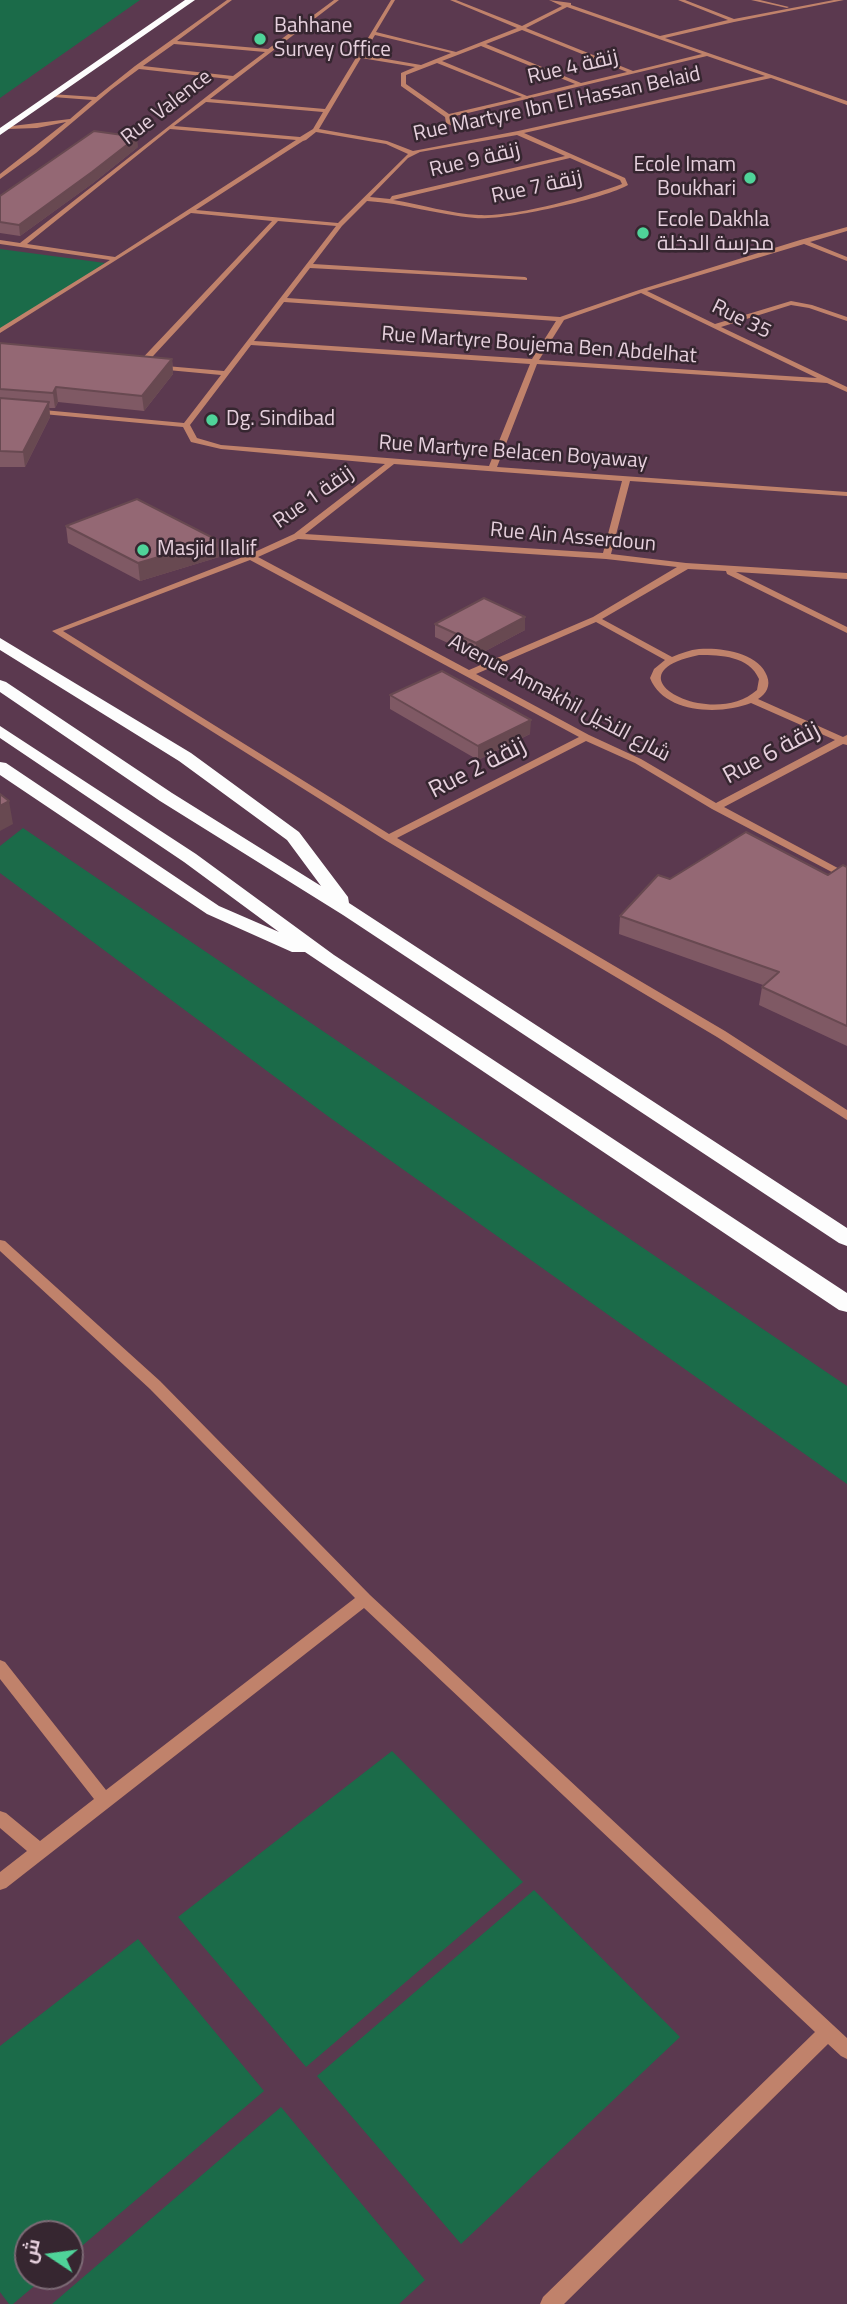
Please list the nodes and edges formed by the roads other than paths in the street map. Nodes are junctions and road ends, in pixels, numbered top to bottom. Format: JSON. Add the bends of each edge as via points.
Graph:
{"nodes":[{"id":1,"x":171,"y":0,"type":"edge"},
{"id":2,"x":191,"y":0,"type":"edge"},
{"id":3,"x":230,"y":0,"type":"edge"},
{"id":4,"x":337,"y":0,"type":"edge"},
{"id":5,"x":393,"y":0,"type":"edge"},
{"id":6,"x":453,"y":0,"type":"edge"},
{"id":7,"x":551,"y":0,"type":"edge"},
{"id":8,"x":575,"y":0,"type":"edge"},
{"id":9,"x":680,"y":0,"type":"edge"},
{"id":10,"x":753,"y":0,"type":"edge"},
{"id":11,"x":842,"y":0,"type":"edge"},
{"id":12,"x":567,"y":6,"type":"junction"},
{"id":13,"x":795,"y":8,"type":"junction"},
{"id":14,"x":734,"y":20,"type":"junction"},
{"id":15,"x":522,"y":27,"type":"junction"},
{"id":16,"x":374,"y":33,"type":"junction"},
{"id":17,"x":658,"y":38,"type":"junction"},
{"id":18,"x":172,"y":42,"type":"junction"},
{"id":19,"x":482,"y":44,"type":"junction"},
{"id":20,"x":268,"y":51,"type":"junction"},
{"id":21,"x":457,"y":53,"type":"junction"},
{"id":22,"x":706,"y":55,"type":"junction"},
{"id":23,"x":360,"y":57,"type":"junction"},
{"id":24,"x":438,"y":61,"type":"junction"},
{"id":25,"x":137,"y":67,"type":"junction"},
{"id":26,"x":422,"y":67,"type":"junction"},
{"id":27,"x":72,"y":69,"type":"dead end"},
{"id":28,"x":632,"y":72,"type":"junction"},
{"id":29,"x":769,"y":77,"type":"junction"},
{"id":30,"x":233,"y":78,"type":"junction"},
{"id":31,"x":580,"y":84,"type":"junction"},
{"id":32,"x":53,"y":95,"type":"junction"},
{"id":33,"x":526,"y":97,"type":"junction"},
{"id":34,"x":98,"y":99,"type":"junction"},
{"id":35,"x":205,"y":100,"type":"junction"},
{"id":36,"x":847,"y":103,"type":"edge"},
{"id":37,"x":327,"y":111,"type":"junction"},
{"id":38,"x":448,"y":116,"type":"junction"},
{"id":39,"x":71,"y":119,"type":"junction"},
{"id":40,"x":169,"y":127,"type":"junction"},
{"id":41,"x":4,"y":129,"type":"edge"},
{"id":42,"x":463,"y":129,"type":"dead end"},
{"id":43,"x":316,"y":130,"type":"junction"},
{"id":44,"x":518,"y":133,"type":"junction"},
{"id":45,"x":304,"y":139,"type":"junction"},
{"id":46,"x":412,"y":153,"type":"junction"},
{"id":47,"x":572,"y":156,"type":"junction"},
{"id":48,"x":0,"y":177,"type":"edge"},
{"id":49,"x":367,"y":199,"type":"junction"},
{"id":50,"x":387,"y":200,"type":"junction"},
{"id":51,"x":188,"y":211,"type":"junction"},
{"id":52,"x":277,"y":219,"type":"junction"},
{"id":53,"x":341,"y":225,"type":"junction"},
{"id":54,"x":847,"y":229,"type":"edge"},
{"id":55,"x":801,"y":241,"type":"junction"},
{"id":56,"x":0,"y":242,"type":"edge"},
{"id":57,"x":20,"y":246,"type":"junction"},
{"id":58,"x":116,"y":259,"type":"junction"},
{"id":59,"x":847,"y":259,"type":"edge"},
{"id":60,"x":310,"y":266,"type":"junction"},
{"id":61,"x":525,"y":279,"type":"dead end"},
{"id":62,"x":641,"y":291,"type":"junction"},
{"id":63,"x":283,"y":300,"type":"junction"},
{"id":64,"x":561,"y":319,"type":"junction"},
{"id":65,"x":847,"y":319,"type":"edge"},
{"id":66,"x":715,"y":326,"type":"junction"},
{"id":67,"x":0,"y":331,"type":"edge"},
{"id":68,"x":251,"y":343,"type":"junction"},
{"id":69,"x":533,"y":364,"type":"junction"},
{"id":70,"x":125,"y":365,"type":"edge"},
{"id":71,"x":139,"y":366,"type":"junction"},
{"id":72,"x":227,"y":373,"type":"junction"},
{"id":73,"x":826,"y":382,"type":"junction"},
{"id":74,"x":847,"y":390,"type":"edge"},
{"id":75,"x":0,"y":408,"type":"edge"},
{"id":76,"x":186,"y":425,"type":"junction"},
{"id":77,"x":391,"y":462,"type":"junction"},
{"id":78,"x":492,"y":469,"type":"junction"},
{"id":79,"x":626,"y":480,"type":"junction"},
{"id":80,"x":847,"y":494,"type":"edge"},
{"id":81,"x":297,"y":536,"type":"junction"},
{"id":82,"x":606,"y":556,"type":"junction"},
{"id":83,"x":251,"y":557,"type":"junction"},
{"id":84,"x":686,"y":566,"type":"junction"},
{"id":85,"x":723,"y":569,"type":"junction"},
{"id":86,"x":847,"y":576,"type":"edge"},
{"id":87,"x":596,"y":619,"type":"junction"},
{"id":88,"x":847,"y":629,"type":"edge"},
{"id":89,"x":56,"y":631,"type":"joint"},
{"id":90,"x":0,"y":643,"type":"edge"},
{"id":91,"x":670,"y":659,"type":"junction"},
{"id":92,"x":470,"y":673,"type":"junction"},
{"id":93,"x":0,"y":685,"type":"edge"},
{"id":94,"x":751,"y":699,"type":"junction"},
{"id":95,"x":0,"y":731,"type":"edge"},
{"id":96,"x":586,"y":737,"type":"junction"},
{"id":97,"x":845,"y":740,"type":"edge"},
{"id":98,"x":0,"y":766,"type":"edge"},
{"id":99,"x":716,"y":807,"type":"junction"},
{"id":100,"x":389,"y":838,"type":"junction"},
{"id":101,"x":847,"y":877,"type":"edge"},
{"id":102,"x":349,"y":911,"type":"junction"},
{"id":103,"x":327,"y":959,"type":"junction"},
{"id":104,"x":847,"y":1116,"type":"edge"},
{"id":105,"x":847,"y":1238,"type":"edge"},
{"id":106,"x":0,"y":1244,"type":"edge"},
{"id":107,"x":847,"y":1304,"type":"edge"},
{"id":108,"x":365,"y":1599,"type":"junction"},
{"id":109,"x":0,"y":1667,"type":"edge"},
{"id":110,"x":106,"y":1801,"type":"junction"},
{"id":111,"x":0,"y":1818,"type":"edge"},
{"id":112,"x":40,"y":1851,"type":"junction"},
{"id":113,"x":0,"y":1882,"type":"edge"},
{"id":114,"x":828,"y":2031,"type":"junction"},
{"id":115,"x":847,"y":2050,"type":"edge"},
{"id":116,"x":550,"y":2304,"type":"edge"}],
"edges":[{"from":1,"to":27,"type":"highway"},
{"from":2,"to":32,"type":"highway"},
{"from":3,"to":18,"type":"street"},
{"from":4,"to":20,"type":"street","name":"Rue Valence"},
{"from":5,"to":16,"type":"street"},
{"from":6,"to":15,"type":"street"},
{"from":7,"to":12,"type":"street"},
{"from":8,"to":12,"type":"street"},
{"from":9,"to":14,"type":"street"},
{"from":10,"to":13,"type":"street"},
{"from":11,"to":13,"type":"street"},
{"from":12,"to":15,"type":"street"},
{"from":12,"to":17,"type":"street"},
{"from":13,"to":14,"type":"street"},
{"from":14,"to":17,"type":"street"},
{"from":15,"to":19,"type":"street"},
{"from":15,"to":28,"type":"street"},
{"from":16,"to":21,"type":"street"},
{"from":16,"to":23,"type":"street"},
{"from":17,"to":22,"type":"street"},
{"from":18,"to":20,"type":"street"},
{"from":18,"to":25,"type":"street"},
{"from":19,"to":21,"type":"street"},
{"from":19,"to":31,"type":"street"},
{"from":20,"to":30,"type":"street","name":"Rue Valence"},
{"from":21,"to":24,"type":"street"},
{"from":22,"to":28,"type":"street","name":"Rue 4 زنقة"},
{"from":22,"to":29,"type":"street"},
{"from":23,"to":26,"type":"street"},
{"from":23,"to":37,"type":"street"},
{"from":24,"to":26,"type":"street"},
{"from":24,"to":33,"type":"street"},
{"from":25,"to":30,"type":"street"},
{"from":25,"to":34,"type":"street"},
{"from":26,"to":38,"type":"street","via":[[403,74],[403,85]]},
{"from":28,"to":31,"type":"street","name":"Rue 4 زنقة"},
{"from":29,"to":36,"type":"street"},
{"from":29,"to":44,"type":"street","name":"Rue Martyre Ibn El Hassan Belaid"},
{"from":30,"to":35,"type":"street","name":"Rue Valence"},
{"from":31,"to":33,"type":"street","name":"Rue 4 زنقة"},
{"from":32,"to":34,"type":"street"},
{"from":32,"to":41,"type":"highway"},
{"from":33,"to":38,"type":"street","name":"Rue 4 زنقة"},
{"from":34,"to":39,"type":"street"},
{"from":35,"to":37,"type":"street"},
{"from":35,"to":40,"type":"street","name":"Rue Valence"},
{"from":37,"to":43,"type":"street"},
{"from":38,"to":42,"type":"street","via":[[448,122]]},
{"from":39,"to":41,"type":"street"},
{"from":39,"to":48,"type":"street"},
{"from":40,"to":45,"type":"street"},
{"from":40,"to":57,"type":"street","name":"Rue Valence"},
{"from":43,"to":45,"type":"street"},
{"from":43,"to":46,"type":"street","via":[[387,143]]},
{"from":44,"to":46,"type":"street","name":"Rue Martyre Ibn El Hassan Belaid"},
{"from":44,"to":47,"type":"street"},
{"from":45,"to":51,"type":"street"},
{"from":46,"to":49,"type":"street","name":"Rue Martyre Ibn El Hassan Belaid"},
{"from":47,"to":50,"type":"street","name":"Rue 9 زنقة"},
{"from":47,"to":50,"type":"street","name":"Rue 7 زنقة","via":[[624,180],[625,185],[491,217]]},
{"from":49,"to":50,"type":"street","name":"Rue 7 زنقة"},
{"from":49,"to":53,"type":"street","name":"Rue Martyre Ibn El Hassan Belaid"},
{"from":51,"to":52,"type":"street"},
{"from":51,"to":58,"type":"street"},
{"from":52,"to":53,"type":"street"},
{"from":52,"to":71,"type":"street"},
{"from":53,"to":60,"type":"street","name":"Rue Martyre Ibn El Hassan Belaid"},
{"from":54,"to":55,"type":"street"},
{"from":55,"to":59,"type":"street"},
{"from":55,"to":62,"type":"street"},
{"from":56,"to":57,"type":"street"},
{"from":57,"to":58,"type":"street"},
{"from":58,"to":67,"type":"street"},
{"from":60,"to":61,"type":"street"},
{"from":60,"to":63,"type":"street","name":"Rue Martyre Ibn El Hassan Belaid"},
{"from":62,"to":64,"type":"street"},
{"from":62,"to":66,"type":"street","name":"Rue 35"},
{"from":63,"to":64,"type":"street"},
{"from":63,"to":68,"type":"street","name":"Rue Martyre Ibn El Hassan Belaid"},
{"from":64,"to":69,"type":"street"},
{"from":65,"to":66,"type":"street","via":[[810,306],[786,304]]},
{"from":66,"to":73,"type":"street","name":"Rue 35"},
{"from":68,"to":69,"type":"street","name":"Rue Martyre Boujema Ben Abdelhat"},
{"from":68,"to":72,"type":"street","name":"Rue Martyre Ibn El Hassan Belaid"},
{"from":69,"to":73,"type":"street","name":"Rue Martyre Boujema Ben Abdelhat"},
{"from":69,"to":78,"type":"street"},
{"from":70,"to":71,"type":"street"},
{"from":71,"to":72,"type":"street"},
{"from":72,"to":76,"type":"street","name":"Rue Martyre Ibn El Hassan Belaid"},
{"from":73,"to":74,"type":"street"},
{"from":75,"to":76,"type":"street"},
{"from":76,"to":77,"type":"street","name":"Rue Martyre Belacen Boyaway","via":[[194,440],[206,445]]},
{"from":77,"to":78,"type":"street","name":"Rue Martyre Belacen Boyaway"},
{"from":77,"to":81,"type":"street","name":"Rue 1 زنقة"},
{"from":78,"to":79,"type":"street","name":"Rue Martyre Belacen Boyaway"},
{"from":79,"to":80,"type":"street","name":"Rue Martyre Belacen Boyaway"},
{"from":79,"to":82,"type":"street"},
{"from":81,"to":82,"type":"street","name":"Rue Ain Asserdoun"},
{"from":81,"to":83,"type":"street","name":"Rue 1 زنقة"},
{"from":82,"to":84,"type":"street","name":"Rue Ain Asserdoun"},
{"from":83,"to":89,"type":"street","name":"Rue 1 زنقة"},
{"from":83,"to":92,"type":"street","name":"Avenue Annakhil شارع النخيل"},
{"from":84,"to":85,"type":"street","name":"Rue Ain Asserdoun"},
{"from":84,"to":87,"type":"street"},
{"from":85,"to":86,"type":"street","name":"Rue Ain Asserdoun"},
{"from":85,"to":88,"type":"street"},
{"from":87,"to":91,"type":"street"},
{"from":87,"to":92,"type":"street"},
{"from":89,"to":100,"type":"street"},
{"from":90,"to":102,"type":"highway","via":[[185,757],[293,836]]},
{"from":91,"to":94,"type":"street","via":[[699,652],[746,660],[757,667],[765,685]]},
{"from":91,"to":94,"type":"street","via":[[656,673],[657,682],[673,698],[721,707]]},
{"from":92,"to":96,"type":"street","name":"Avenue Annakhil شارع النخيل"},
{"from":93,"to":102,"type":"highway","via":[[166,797]]},
{"from":94,"to":97,"type":"street"},
{"from":95,"to":103,"type":"highway","via":[[190,858]]},
{"from":96,"to":99,"type":"street","name":"Avenue Annakhil شارع النخيل","via":[[638,761]]},
{"from":96,"to":100,"type":"street","name":"Rue 2 زنقة"},
{"from":97,"to":99,"type":"street","name":"Rue 6 زنقة"},
{"from":98,"to":103,"type":"highway","via":[[213,910]]},
{"from":99,"to":101,"type":"street","name":"Avenue Annakhil شارع النخيل"},
{"from":100,"to":104,"type":"street","via":[[721,1034]]},
{"from":102,"to":105,"type":"highway"},
{"from":103,"to":107,"type":"highway"},
{"from":106,"to":108,"type":"street","via":[[155,1385]]},
{"from":108,"to":110,"type":"street"},
{"from":108,"to":114,"type":"street"},
{"from":109,"to":110,"type":"street"},
{"from":110,"to":112,"type":"street"},
{"from":111,"to":112,"type":"street"},
{"from":112,"to":113,"type":"street"},
{"from":114,"to":115,"type":"street"},
{"from":114,"to":116,"type":"street"}]}
